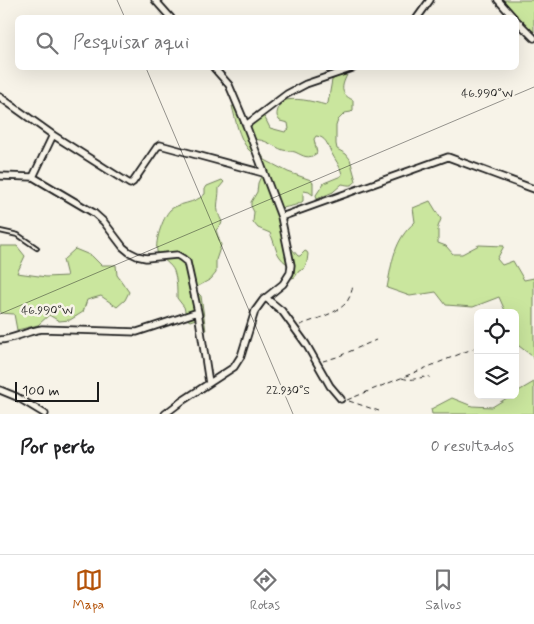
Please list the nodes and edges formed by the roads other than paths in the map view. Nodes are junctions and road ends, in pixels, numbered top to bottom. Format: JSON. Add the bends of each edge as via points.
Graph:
{"nodes":[{"id":1,"x":156,"y":0,"type":"edge"},
{"id":2,"x":430,"y":0,"type":"edge"},
{"id":3,"x":498,"y":0,"type":"edge"},
{"id":4,"x":168,"y":15,"type":"edge"},
{"id":5,"x":420,"y":15,"type":"edge"},
{"id":6,"x":511,"y":15,"type":"edge"},
{"id":7,"x":519,"y":23,"type":"edge"},
{"id":8,"x":534,"y":38,"type":"edge"},
{"id":9,"x":216,"y":70,"type":"edge"},
{"id":10,"x":347,"y":70,"type":"edge"},
{"id":11,"x":0,"y":97,"type":"edge"},
{"id":12,"x":246,"y":125,"type":"junction"},
{"id":13,"x":53,"y":135,"type":"junction"},
{"id":14,"x":263,"y":173,"type":"junction"},
{"id":15,"x":0,"y":176,"type":"edge"},
{"id":16,"x":32,"y":177,"type":"junction"},
{"id":17,"x":534,"y":189,"type":"edge"},
{"id":18,"x":281,"y":217,"type":"junction"},
{"id":19,"x":0,"y":231,"type":"edge"},
{"id":20,"x":37,"y":248,"type":"dead end"},
{"id":21,"x":266,"y":298,"type":"junction"},
{"id":22,"x":198,"y":312,"type":"junction"},
{"id":23,"x":0,"y":340,"type":"edge"},
{"id":24,"x":209,"y":383,"type":"junction"},
{"id":25,"x":0,"y":390,"type":"edge"},
{"id":26,"x":341,"y":399,"type":"dead end"},
{"id":27,"x":45,"y":414,"type":"edge"},
{"id":28,"x":165,"y":414,"type":"edge"}],
"edges":[{"from":1,"to":4,"type":"street"},
{"from":2,"to":5,"type":"street"},
{"from":3,"to":6,"type":"street"},
{"from":7,"to":8,"type":"street"},
{"from":9,"to":12,"type":"street","via":[[229,85]]},
{"from":10,"to":12,"type":"street","via":[[286,94]]},
{"from":11,"to":13,"type":"street"},
{"from":12,"to":14,"type":"street"},
{"from":13,"to":14,"type":"street","via":[[130,184],[160,145]]},
{"from":13,"to":16,"type":"street"},
{"from":14,"to":18,"type":"street"},
{"from":15,"to":16,"type":"street"},
{"from":16,"to":22,"type":"street","via":[[100,218],[129,252],[146,258],[177,255],[182,258],[186,262]]},
{"from":17,"to":18,"type":"street","via":[[448,157]]},
{"from":18,"to":21,"type":"street","via":[[292,265],[283,284]]},
{"from":19,"to":20,"type":"lane","via":[[18,235]]},
{"from":21,"to":24,"type":"street","via":[[255,311],[241,356],[234,367]]},
{"from":21,"to":26,"type":"street","via":[[282,311]]},
{"from":22,"to":23,"type":"street","via":[[141,332],[42,329]]},
{"from":22,"to":24,"type":"street"},
{"from":24,"to":28,"type":"street"},
{"from":25,"to":27,"type":"street"}]}
